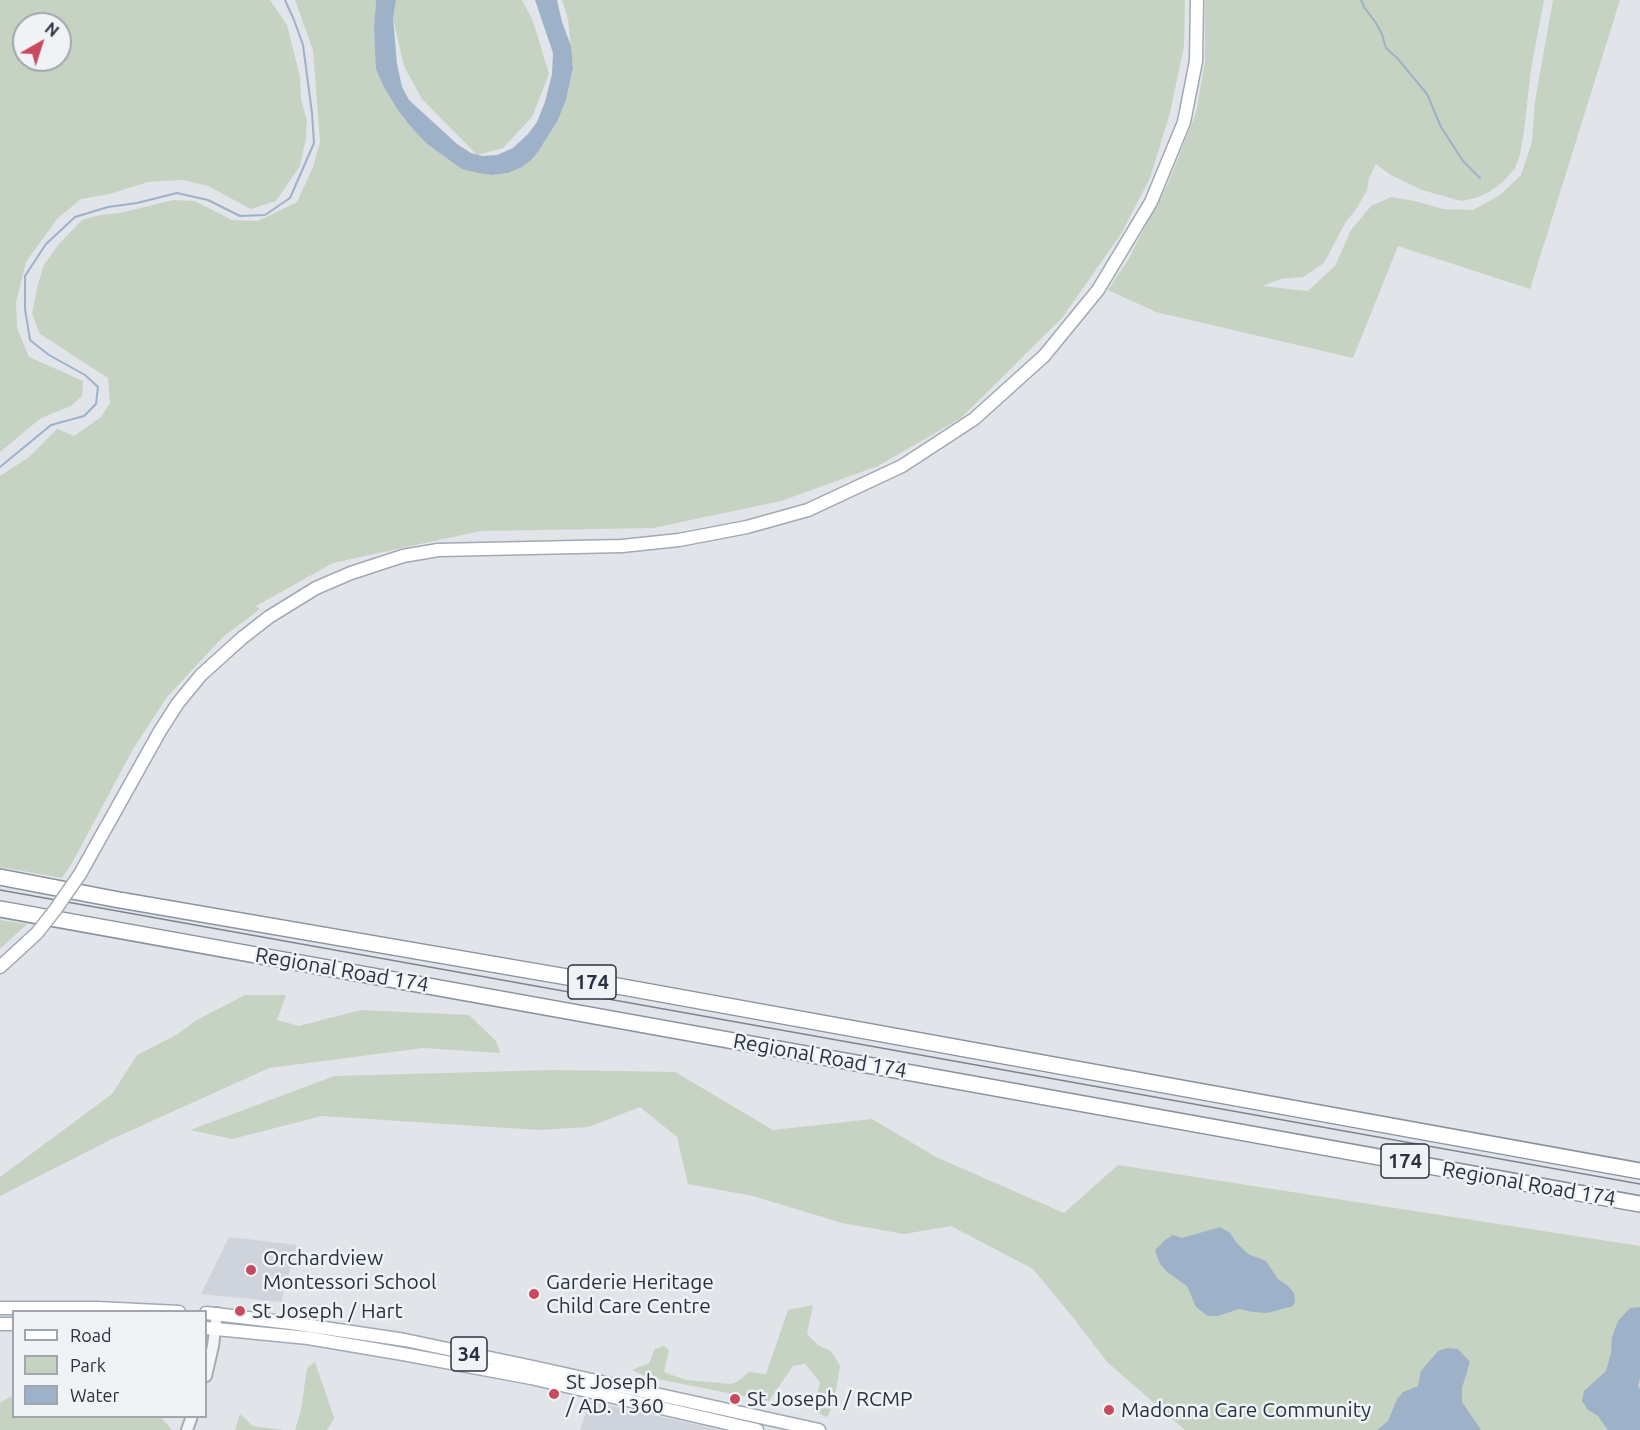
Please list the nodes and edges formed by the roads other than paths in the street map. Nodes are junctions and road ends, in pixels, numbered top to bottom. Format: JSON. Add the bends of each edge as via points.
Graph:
{"nodes":[{"id":1,"x":1197,"y":0,"type":"edge"},
{"id":2,"x":0,"y":877,"type":"edge"},
{"id":3,"x":0,"y":909,"type":"edge"},
{"id":4,"x":0,"y":967,"type":"edge"},
{"id":5,"x":1640,"y":1171,"type":"edge"},
{"id":6,"x":1640,"y":1204,"type":"edge"},
{"id":7,"x":0,"y":1308,"type":"edge"},
{"id":8,"x":152,"y":1310,"type":"edge"},
{"id":9,"x":211,"y":1313,"type":"edge"},
{"id":10,"x":210,"y":1329,"type":"edge"},
{"id":11,"x":405,"y":1340,"type":"junction"},
{"id":12,"x":403,"y":1354,"type":"junction"},
{"id":13,"x":207,"y":1372,"type":"edge"},
{"id":14,"x":532,"y":1373,"type":"junction"},
{"id":15,"x":757,"y":1430,"type":"edge"},
{"id":16,"x":819,"y":1430,"type":"edge"}],
"edges":[{"from":1,"to":4,"type":"main road","bridge":true,"via":[[1196,61],[1184,122],[1151,202],[1098,290],[1044,356],[974,420],[902,466],[808,510],[747,527],[622,546],[438,550],[404,556],[316,588],[242,638],[189,689],[160,731],[56,910]]},
{"from":2,"to":5,"type":"highway","name":"Regional Road 174","number":"174"},
{"from":3,"to":6,"type":"highway","name":"Regional Road 174","number":"174"},
{"from":7,"to":8,"type":"main road"},
{"from":9,"to":10,"type":"street"},
{"from":9,"to":11,"type":"main road","number":"34"},
{"from":10,"to":12,"type":"main road","number":"34","via":[[308,1338]]},
{"from":10,"to":13,"type":"street","via":[[213,1346]]},
{"from":11,"to":12,"type":"main road"},
{"from":11,"to":14,"type":"main road","number":"34"},
{"from":12,"to":14,"type":"main road","number":"34"},
{"from":14,"to":15,"type":"main road","number":"34"},
{"from":14,"to":16,"type":"main road","number":"34"}]}
